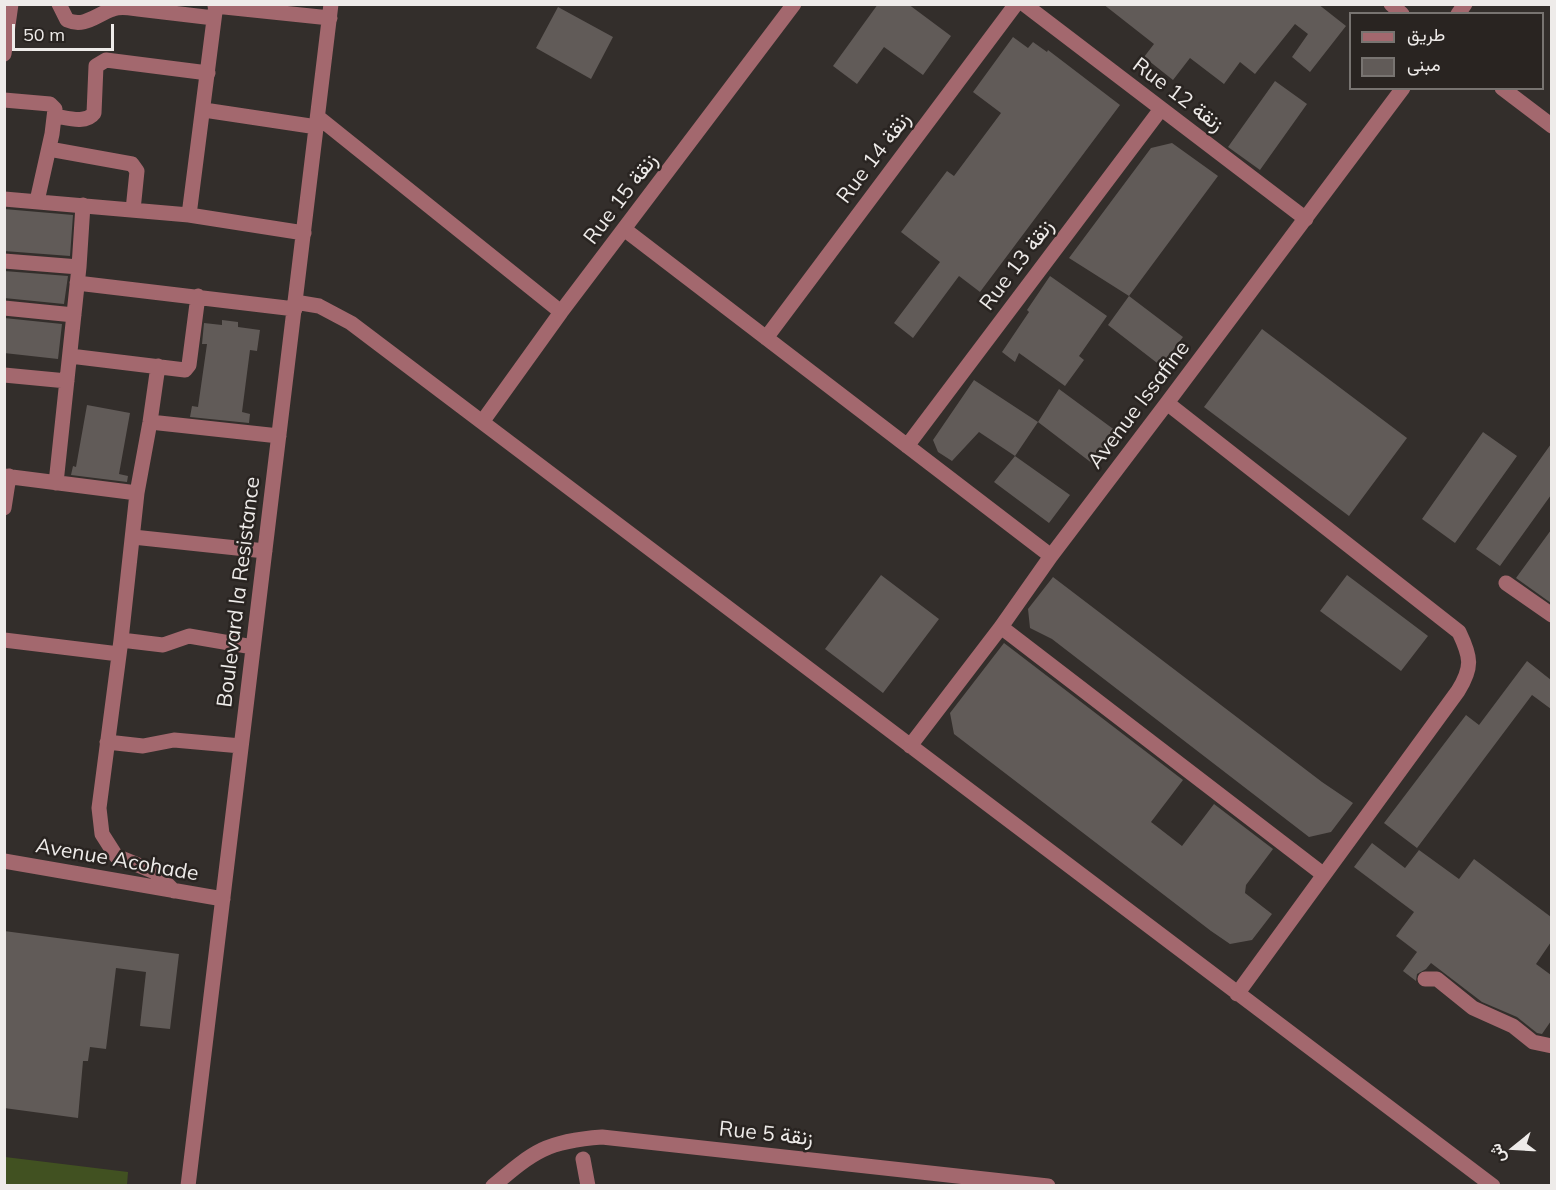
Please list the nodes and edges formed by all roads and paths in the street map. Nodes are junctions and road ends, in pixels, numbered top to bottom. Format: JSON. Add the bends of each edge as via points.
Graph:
{"nodes":[{"id":1,"x":11,"y":4,"type":"edge"},
{"id":2,"x":59,"y":4,"type":"edge"},
{"id":3,"x":794,"y":4,"type":"edge"},
{"id":4,"x":1016,"y":4,"type":"edge"},
{"id":5,"x":1024,"y":4,"type":"edge"},
{"id":6,"x":139,"y":7,"type":"edge"},
{"id":7,"x":215,"y":10,"type":"edge"},
{"id":8,"x":330,"y":11,"type":"edge"},
{"id":9,"x":4,"y":54,"type":"edge"},
{"id":10,"x":208,"y":73,"type":"junction"},
{"id":11,"x":1401,"y":90,"type":"edge"},
{"id":12,"x":1505,"y":90,"type":"edge"},
{"id":13,"x":4,"y":100,"type":"edge"},
{"id":14,"x":1161,"y":109,"type":"junction"},
{"id":15,"x":204,"y":110,"type":"junction"},
{"id":16,"x":55,"y":116,"type":"junction"},
{"id":17,"x":317,"y":122,"type":"junction"},
{"id":18,"x":1551,"y":126,"type":"edge"},
{"id":19,"x":49,"y":149,"type":"junction"},
{"id":20,"x":4,"y":199,"type":"edge"},
{"id":21,"x":38,"y":201,"type":"junction"},
{"id":22,"x":83,"y":205,"type":"junction"},
{"id":23,"x":133,"y":210,"type":"junction"},
{"id":24,"x":189,"y":215,"type":"junction"},
{"id":25,"x":1306,"y":219,"type":"junction"},
{"id":26,"x":624,"y":229,"type":"junction"},
{"id":27,"x":304,"y":233,"type":"junction"},
{"id":28,"x":4,"y":261,"type":"edge"},
{"id":29,"x":79,"y":267,"type":"junction"},
{"id":30,"x":78,"y":284,"type":"junction"},
{"id":31,"x":198,"y":296,"type":"junction"},
{"id":32,"x":295,"y":305,"type":"junction"},
{"id":33,"x":4,"y":308,"type":"edge"},
{"id":34,"x":561,"y":312,"type":"junction"},
{"id":35,"x":74,"y":315,"type":"junction"},
{"id":36,"x":766,"y":338,"type":"junction"},
{"id":37,"x":70,"y":356,"type":"junction"},
{"id":38,"x":158,"y":366,"type":"junction"},
{"id":39,"x":4,"y":375,"type":"edge"},
{"id":40,"x":68,"y":381,"type":"junction"},
{"id":41,"x":1167,"y":403,"type":"junction"},
{"id":42,"x":150,"y":422,"type":"junction"},
{"id":43,"x":482,"y":422,"type":"junction"},
{"id":44,"x":279,"y":436,"type":"junction"},
{"id":45,"x":907,"y":446,"type":"junction"},
{"id":46,"x":7,"y":476,"type":"edge"},
{"id":47,"x":56,"y":483,"type":"junction"},
{"id":48,"x":137,"y":493,"type":"junction"},
{"id":49,"x":4,"y":508,"type":"edge"},
{"id":50,"x":133,"y":537,"type":"junction"},
{"id":51,"x":265,"y":551,"type":"junction"},
{"id":52,"x":1051,"y":556,"type":"junction"},
{"id":53,"x":1506,"y":583,"type":"dead end"},
{"id":54,"x":1551,"y":615,"type":"edge"},
{"id":55,"x":1001,"y":627,"type":"junction"},
{"id":56,"x":4,"y":640,"type":"edge"},
{"id":57,"x":120,"y":647,"type":"junction"},
{"id":58,"x":253,"y":647,"type":"junction"},
{"id":59,"x":107,"y":742,"type":"junction"},
{"id":60,"x":242,"y":746,"type":"junction"},
{"id":61,"x":910,"y":746,"type":"junction"},
{"id":62,"x":4,"y":861,"type":"edge"},
{"id":63,"x":1324,"y":875,"type":"junction"},
{"id":64,"x":174,"y":891,"type":"junction"},
{"id":65,"x":223,"y":899,"type":"junction"},
{"id":66,"x":1425,"y":979,"type":"dead end"},
{"id":67,"x":1237,"y":994,"type":"junction"},
{"id":68,"x":1551,"y":1046,"type":"edge"},
{"id":69,"x":583,"y":1159,"type":"dead end"},
{"id":70,"x":188,"y":1185,"type":"edge"},
{"id":71,"x":492,"y":1185,"type":"edge"},
{"id":72,"x":588,"y":1185,"type":"edge"},
{"id":73,"x":1048,"y":1185,"type":"edge"},
{"id":74,"x":1493,"y":1185,"type":"edge"}],
"edges":[{"from":1,"to":9,"type":"street"},
{"from":2,"to":6,"type":"street","via":[[67,20],[76,23],[113,9]]},
{"from":3,"to":26,"type":"street","name":"Rue 15 زنقة"},
{"from":4,"to":36,"type":"street","name":"Rue 14 زنقة"},
{"from":5,"to":14,"type":"street","name":"Rue 12 زنقة"},
{"from":6,"to":7,"type":"street"},
{"from":7,"to":8,"type":"street"},
{"from":7,"to":10,"type":"street"},
{"from":8,"to":17,"type":"street","name":"Boulevard la Resistance"},
{"from":10,"to":15,"type":"street"},
{"from":10,"to":16,"type":"street","via":[[106,60],[96,66],[92,116],[85,120]]},
{"from":11,"to":25,"type":"street","name":"Avenue Issafine"},
{"from":12,"to":18,"type":"street"},
{"from":13,"to":16,"type":"street","via":[[50,104]]},
{"from":14,"to":25,"type":"street","name":"Rue 12 زنقة"},
{"from":14,"to":45,"type":"street","name":"Rue 13 زنقة"},
{"from":15,"to":17,"type":"street"},
{"from":15,"to":24,"type":"street"},
{"from":16,"to":19,"type":"street"},
{"from":17,"to":27,"type":"street","name":"Boulevard la Resistance"},
{"from":17,"to":34,"type":"street"},
{"from":19,"to":21,"type":"street"},
{"from":19,"to":23,"type":"street","via":[[132,164],[137,171]]},
{"from":20,"to":21,"type":"street"},
{"from":21,"to":22,"type":"street"},
{"from":22,"to":23,"type":"street"},
{"from":22,"to":29,"type":"street"},
{"from":23,"to":24,"type":"street"},
{"from":24,"to":27,"type":"street"},
{"from":25,"to":41,"type":"street","name":"Avenue Issafine"},
{"from":26,"to":34,"type":"street","name":"Rue 15 زنقة"},
{"from":26,"to":36,"type":"street"},
{"from":27,"to":32,"type":"street","name":"Boulevard la Resistance"},
{"from":28,"to":29,"type":"street"},
{"from":29,"to":30,"type":"street"},
{"from":30,"to":31,"type":"street"},
{"from":30,"to":35,"type":"street"},
{"from":31,"to":32,"type":"street"},
{"from":31,"to":38,"type":"street","via":[[187,368],[182,371]]},
{"from":32,"to":43,"type":"street","via":[[319,306],[351,323]]},
{"from":32,"to":44,"type":"street","name":"Boulevard la Resistance"},
{"from":33,"to":35,"type":"street"},
{"from":34,"to":43,"type":"street","name":"Rue 15 زنقة"},
{"from":35,"to":37,"type":"street"},
{"from":36,"to":45,"type":"street"},
{"from":37,"to":38,"type":"street"},
{"from":37,"to":40,"type":"street"},
{"from":38,"to":42,"type":"street"},
{"from":39,"to":40,"type":"street"},
{"from":40,"to":47,"type":"street"},
{"from":41,"to":52,"type":"street","name":"Avenue Issafine"},
{"from":41,"to":63,"type":"street","via":[[1459,632],[1467,649],[1470,664],[1458,691]]},
{"from":42,"to":44,"type":"street"},
{"from":42,"to":48,"type":"street"},
{"from":43,"to":61,"type":"street"},
{"from":44,"to":51,"type":"street","name":"Boulevard la Resistance"},
{"from":45,"to":52,"type":"street"},
{"from":46,"to":47,"type":"street"},
{"from":46,"to":49,"type":"street"},
{"from":47,"to":48,"type":"street"},
{"from":48,"to":50,"type":"street"},
{"from":50,"to":51,"type":"street"},
{"from":50,"to":57,"type":"street"},
{"from":51,"to":58,"type":"street","name":"Boulevard la Resistance"},
{"from":52,"to":55,"type":"street","name":"Avenue Issafine"},
{"from":53,"to":54,"type":"street"},
{"from":55,"to":61,"type":"street","name":"Avenue Issafine"},
{"from":55,"to":63,"type":"street"},
{"from":56,"to":57,"type":"street"},
{"from":57,"to":58,"type":"street","via":[[163,645],[189,636]]},
{"from":57,"to":59,"type":"street"},
{"from":58,"to":60,"type":"street","name":"Boulevard la Resistance"},
{"from":59,"to":60,"type":"street","via":[[143,746],[174,740]]},
{"from":59,"to":64,"type":"street","via":[[99,808],[102,834],[116,856],[155,872]]},
{"from":60,"to":65,"type":"street","name":"Boulevard la Resistance"},
{"from":61,"to":67,"type":"street"},
{"from":62,"to":64,"type":"street","name":"Avenue Acohade"},
{"from":63,"to":67,"type":"street"},
{"from":64,"to":65,"type":"street","name":"Avenue Acohade"},
{"from":65,"to":70,"type":"street","name":"Boulevard la Resistance"},
{"from":66,"to":68,"type":"street","via":[[1437,979],[1473,1008],[1513,1026],[1533,1042]]},
{"from":67,"to":74,"type":"street"},
{"from":69,"to":72,"type":"street"},
{"from":71,"to":73,"type":"street","name":"Rue 5 زنقة","via":[[527,1157],[550,1145],[602,1137]]}]}
